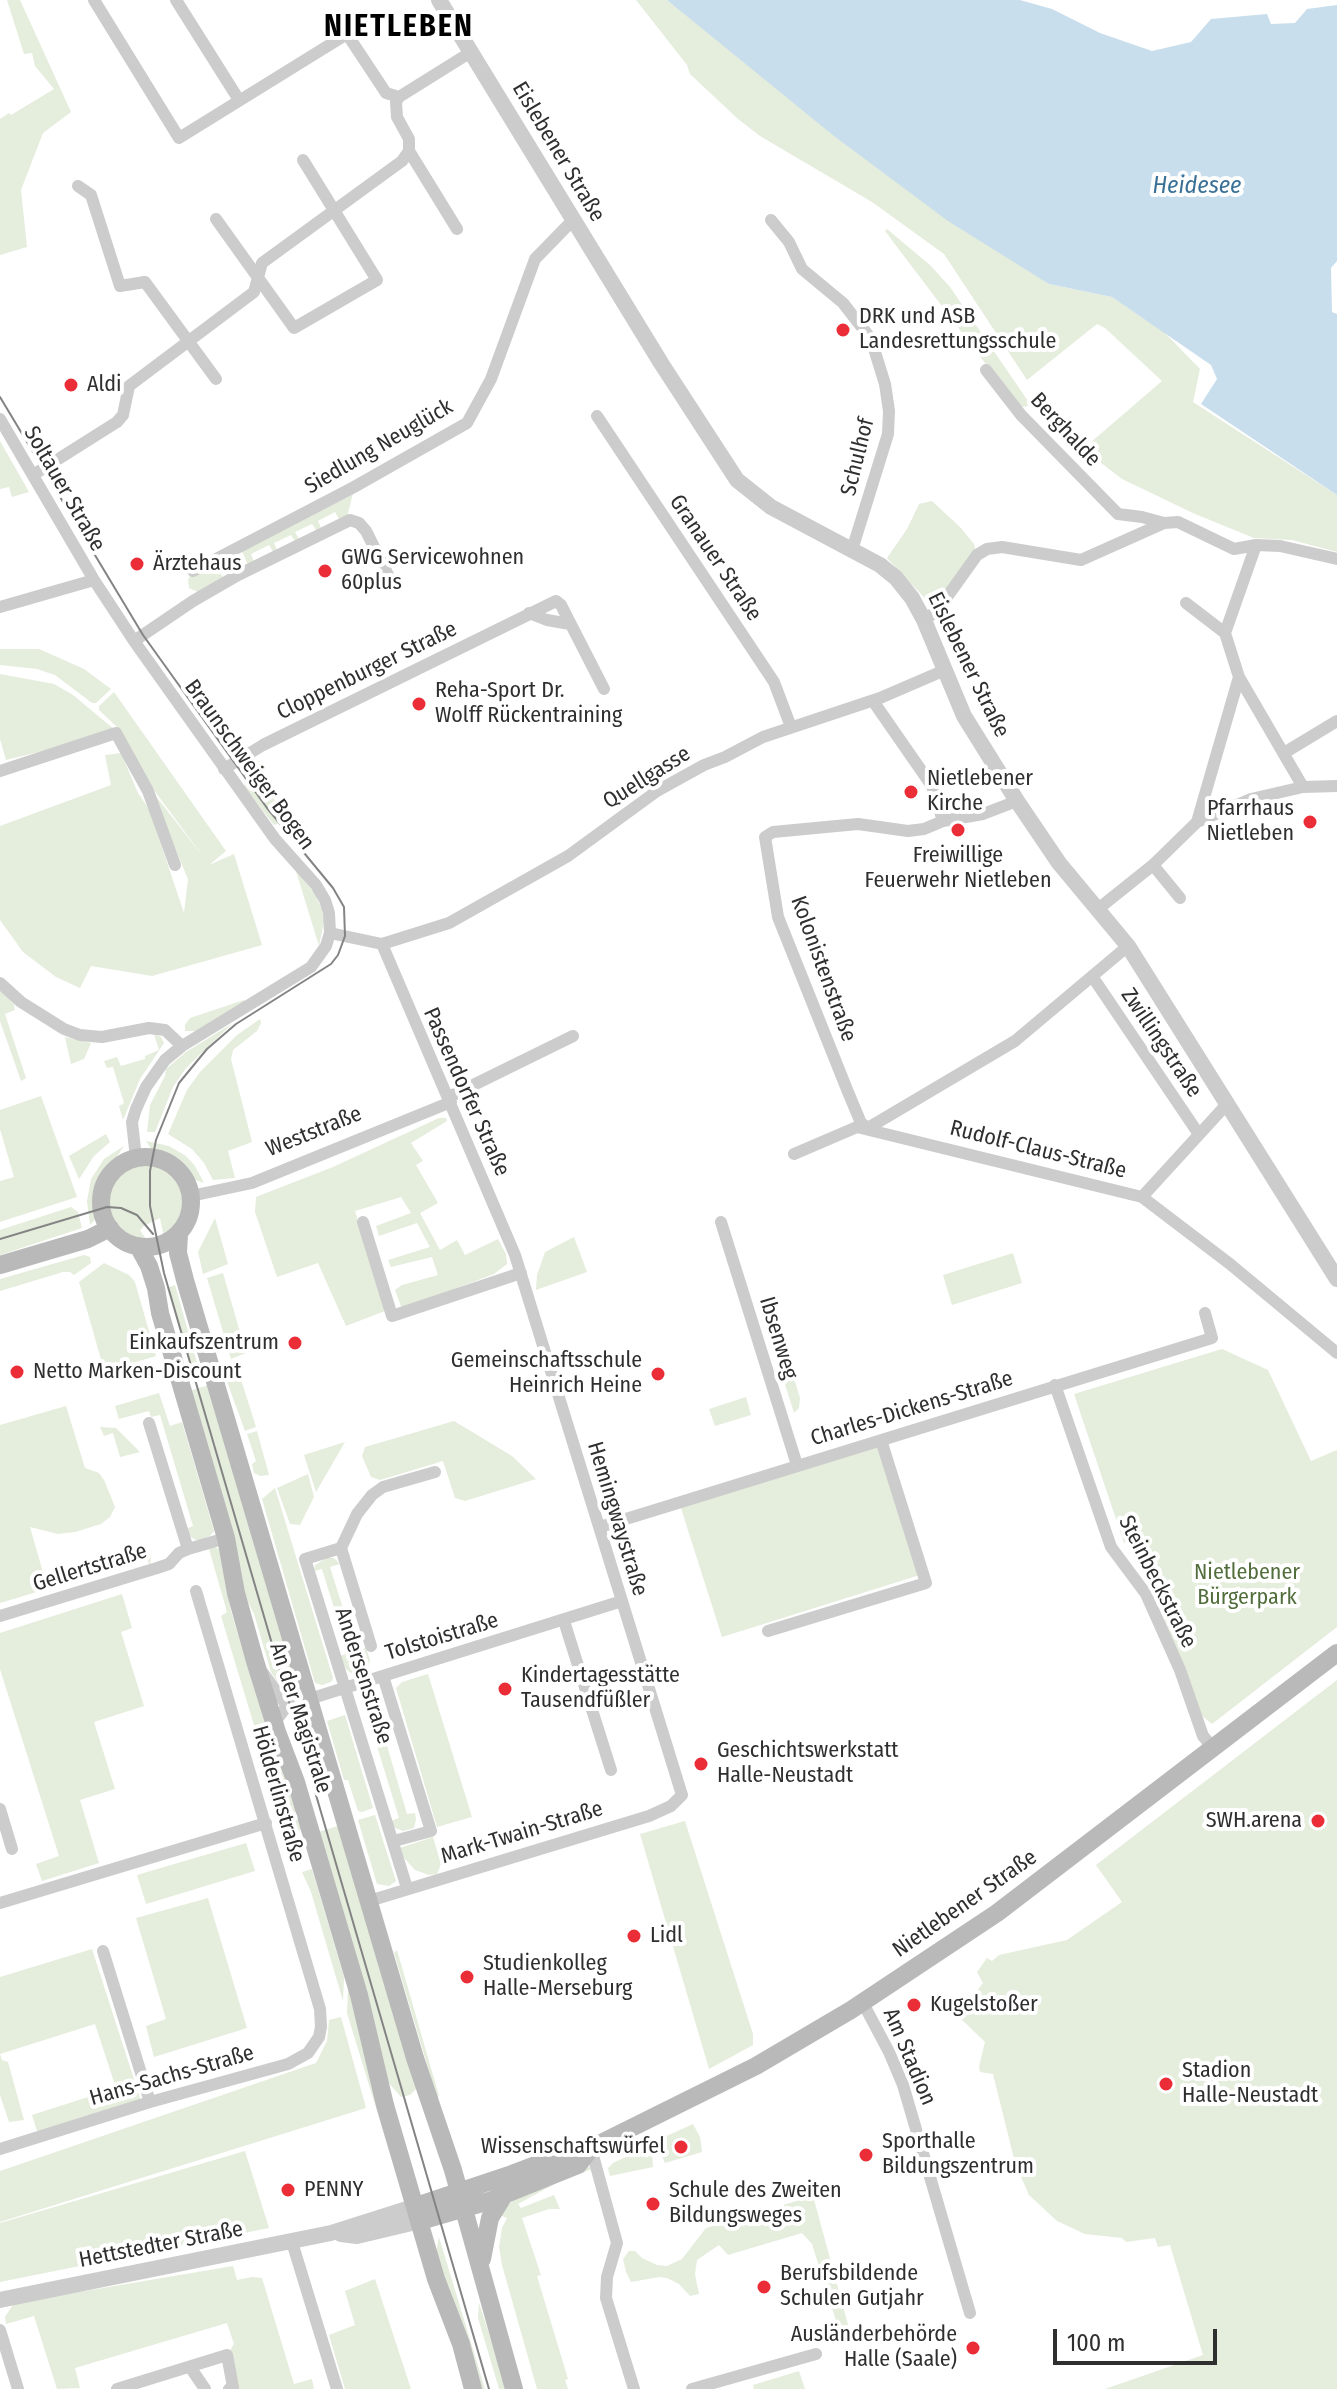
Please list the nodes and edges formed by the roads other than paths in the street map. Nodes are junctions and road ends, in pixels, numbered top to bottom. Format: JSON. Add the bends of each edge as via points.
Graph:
{"nodes":[{"id":1,"x":94,"y":0,"type":"edge"},
{"id":2,"x":176,"y":0,"type":"edge"},
{"id":3,"x":439,"y":0,"type":"edge"},
{"id":4,"x":471,"y":52,"type":"junction"},
{"id":5,"x":399,"y":97,"type":"junction"},
{"id":6,"x":239,"y":100,"type":"junction"},
{"id":7,"x":409,"y":151,"type":"junction"},
{"id":8,"x":303,"y":160,"type":"dead end"},
{"id":9,"x":78,"y":186,"type":"dead end"},
{"id":10,"x":334,"y":210,"type":"junction"},
{"id":11,"x":216,"y":219,"type":"dead end"},
{"id":12,"x":573,"y":220,"type":"junction"},
{"id":13,"x":771,"y":220,"type":"dead end"},
{"id":14,"x":457,"y":229,"type":"dead end"},
{"id":15,"x":258,"y":277,"type":"junction"},
{"id":16,"x":188,"y":342,"type":"junction"},
{"id":17,"x":986,"y":370,"type":"dead end"},
{"id":18,"x":216,"y":379,"type":"dead end"},
{"id":19,"x":597,"y":416,"type":"dead end"},
{"id":20,"x":0,"y":419,"type":"edge"},
{"id":21,"x":33,"y":475,"type":"junction"},
{"id":22,"x":1118,"y":514,"type":"junction"},
{"id":23,"x":1164,"y":523,"type":"junction"},
{"id":24,"x":1139,"y":535,"type":"junction"},
{"id":25,"x":1256,"y":545,"type":"junction"},
{"id":26,"x":852,"y":550,"type":"junction"},
{"id":27,"x":1337,"y":559,"type":"edge"},
{"id":28,"x":193,"y":571,"type":"dead end"},
{"id":29,"x":94,"y":580,"type":"junction"},
{"id":30,"x":391,"y":581,"type":"dead end"},
{"id":31,"x":1186,"y":603,"type":"dead end"},
{"id":32,"x":0,"y":607,"type":"edge"},
{"id":33,"x":529,"y":613,"type":"junction"},
{"id":34,"x":924,"y":620,"type":"junction"},
{"id":35,"x":570,"y":624,"type":"junction"},
{"id":36,"x":1225,"y":633,"type":"junction"},
{"id":37,"x":134,"y":641,"type":"junction"},
{"id":38,"x":945,"y":670,"type":"junction"},
{"id":39,"x":1239,"y":677,"type":"junction"},
{"id":40,"x":604,"y":689,"type":"dead end"},
{"id":41,"x":876,"y":699,"type":"junction"},
{"id":42,"x":1337,"y":721,"type":"edge"},
{"id":43,"x":791,"y":727,"type":"junction"},
{"id":44,"x":1284,"y":753,"type":"junction"},
{"id":45,"x":224,"y":769,"type":"junction"},
{"id":46,"x":0,"y":771,"type":"edge"},
{"id":47,"x":1337,"y":786,"type":"edge"},
{"id":48,"x":1303,"y":787,"type":"junction"},
{"id":49,"x":1017,"y":801,"type":"junction"},
{"id":50,"x":943,"y":821,"type":"junction"},
{"id":51,"x":1197,"y":822,"type":"junction"},
{"id":52,"x":175,"y":865,"type":"dead end"},
{"id":53,"x":1153,"y":865,"type":"junction"},
{"id":54,"x":1180,"y":898,"type":"dead end"},
{"id":55,"x":1098,"y":909,"type":"junction"},
{"id":56,"x":330,"y":933,"type":"junction"},
{"id":57,"x":382,"y":944,"type":"junction"},
{"id":58,"x":1128,"y":946,"type":"junction"},
{"id":59,"x":1092,"y":976,"type":"junction"},
{"id":60,"x":0,"y":983,"type":"edge"},
{"id":61,"x":573,"y":1036,"type":"dead end"},
{"id":62,"x":182,"y":1046,"type":"junction"},
{"id":63,"x":450,"y":1100,"type":"junction"},
{"id":64,"x":1227,"y":1104,"type":"junction"},
{"id":65,"x":868,"y":1128,"type":"junction"},
{"id":66,"x":1198,"y":1133,"type":"junction"},
{"id":67,"x":794,"y":1154,"type":"dead end"},
{"id":68,"x":136,"y":1158,"type":"junction"},
{"id":69,"x":191,"y":1196,"type":"junction"},
{"id":70,"x":1142,"y":1197,"type":"junction"},
{"id":71,"x":363,"y":1222,"type":"dead end"},
{"id":72,"x":721,"y":1222,"type":"dead end"},
{"id":73,"x":110,"y":1228,"type":"junction"},
{"id":74,"x":179,"y":1234,"type":"junction"},
{"id":75,"x":138,"y":1246,"type":"junction"},
{"id":76,"x":515,"y":1255,"type":"joint"},
{"id":77,"x":0,"y":1265,"type":"edge"},
{"id":78,"x":521,"y":1273,"type":"junction"},
{"id":79,"x":1337,"y":1279,"type":"edge"},
{"id":80,"x":1205,"y":1313,"type":"dead end"},
{"id":81,"x":1337,"y":1353,"type":"edge"},
{"id":82,"x":1055,"y":1385,"type":"junction"},
{"id":83,"x":149,"y":1423,"type":"dead end"},
{"id":84,"x":881,"y":1440,"type":"junction"},
{"id":85,"x":797,"y":1465,"type":"junction"},
{"id":86,"x":435,"y":1472,"type":"dead end"},
{"id":87,"x":600,"y":1527,"type":"junction"},
{"id":88,"x":226,"y":1538,"type":"junction"},
{"id":89,"x":341,"y":1548,"type":"junction"},
{"id":90,"x":188,"y":1549,"type":"junction"},
{"id":91,"x":196,"y":1591,"type":"dead end"},
{"id":92,"x":622,"y":1601,"type":"junction"},
{"id":93,"x":0,"y":1616,"type":"edge"},
{"id":94,"x":564,"y":1621,"type":"junction"},
{"id":95,"x":768,"y":1631,"type":"dead end"},
{"id":96,"x":371,"y":1646,"type":"dead end"},
{"id":97,"x":1337,"y":1653,"type":"edge"},
{"id":98,"x":255,"y":1661,"type":"junction"},
{"id":99,"x":383,"y":1676,"type":"junction"},
{"id":100,"x":345,"y":1688,"type":"junction"},
{"id":101,"x":310,"y":1699,"type":"junction"},
{"id":102,"x":287,"y":1706,"type":"junction"},
{"id":103,"x":274,"y":1723,"type":"junction"},
{"id":104,"x":1214,"y":1749,"type":"junction"},
{"id":105,"x":611,"y":1770,"type":"dead end"},
{"id":106,"x":682,"y":1795,"type":"joint"},
{"id":107,"x":0,"y":1809,"type":"edge"},
{"id":108,"x":266,"y":1823,"type":"junction"},
{"id":109,"x":394,"y":1841,"type":"junction"},
{"id":110,"x":12,"y":1849,"type":"dead end"},
{"id":111,"x":407,"y":1888,"type":"junction"},
{"id":112,"x":369,"y":1901,"type":"junction"},
{"id":113,"x":0,"y":1903,"type":"edge"},
{"id":114,"x":103,"y":1951,"type":"dead end"},
{"id":115,"x":863,"y":2003,"type":"junction"},
{"id":116,"x":320,"y":2009,"type":"joint"},
{"id":117,"x":150,"y":2102,"type":"junction"},
{"id":118,"x":591,"y":2148,"type":"junction"},
{"id":119,"x":0,"y":2149,"type":"edge"},
{"id":120,"x":504,"y":2195,"type":"junction"},
{"id":121,"x":461,"y":2201,"type":"junction"},
{"id":122,"x":418,"y":2214,"type":"junction"},
{"id":123,"x":444,"y":2214,"type":"junction"},
{"id":124,"x":292,"y":2242,"type":"junction"},
{"id":125,"x":479,"y":2261,"type":"junction"},
{"id":126,"x":0,"y":2300,"type":"edge"},
{"id":127,"x":970,"y":2313,"type":"dead end"},
{"id":128,"x":0,"y":2330,"type":"edge"},
{"id":129,"x":816,"y":2354,"type":"dead end"},
{"id":130,"x":190,"y":2367,"type":"junction"},
{"id":131,"x":18,"y":2389,"type":"edge"},
{"id":132,"x":117,"y":2389,"type":"edge"},
{"id":133,"x":205,"y":2389,"type":"edge"},
{"id":134,"x":229,"y":2389,"type":"edge"},
{"id":135,"x":337,"y":2389,"type":"edge"},
{"id":136,"x":473,"y":2389,"type":"edge"},
{"id":137,"x":514,"y":2389,"type":"edge"},
{"id":138,"x":634,"y":2389,"type":"edge"},
{"id":139,"x":692,"y":2389,"type":"edge"}],
"edges":[{"from":1,"to":6,"type":"street","via":[[179,138]]},
{"from":2,"to":6,"type":"street"},
{"from":3,"to":4,"type":"street","name":"Eislebener Straße"},
{"from":4,"to":5,"type":"street"},
{"from":4,"to":12,"type":"street","name":"Eislebener Straße"},
{"from":5,"to":6,"type":"street","via":[[386,93],[347,34]]},
{"from":5,"to":7,"type":"street","via":[[395,109]]},
{"from":7,"to":10,"type":"street"},
{"from":7,"to":14,"type":"street"},
{"from":8,"to":10,"type":"street"},
{"from":9,"to":16,"type":"street","via":[[91,195],[120,286],[145,282]]},
{"from":10,"to":15,"type":"street","via":[[262,263]]},
{"from":10,"to":15,"type":"street","via":[[377,280],[294,328]]},
{"from":11,"to":15,"type":"street"},
{"from":12,"to":26,"type":"street","name":"Eislebener Straße","via":[[737,480],[771,507]]},
{"from":12,"to":28,"type":"street","name":"Siedlung Neuglück","via":[[535,259],[491,379],[467,423]]},
{"from":13,"to":26,"type":"street","name":"Schulhof","via":[[802,269],[843,303],[871,339],[885,384],[888,434]]},
{"from":15,"to":16,"type":"street","via":[[254,292]]},
{"from":16,"to":18,"type":"street"},
{"from":16,"to":21,"type":"street","via":[[129,386],[117,422]]},
{"from":17,"to":22,"type":"street","name":"Berghalde","via":[[1021,415]]},
{"from":19,"to":43,"type":"street","name":"Granauer Straße","via":[[774,682]]},
{"from":20,"to":21,"type":"street","name":"Soltauer Straße"},
{"from":21,"to":29,"type":"street","name":"Soltauer Straße"},
{"from":22,"to":23,"type":"street"},
{"from":22,"to":24,"type":"street","name":"Berghalde"},
{"from":23,"to":24,"type":"street"},
{"from":23,"to":25,"type":"street","via":[[1187,525],[1234,549]]},
{"from":24,"to":34,"type":"street","via":[[1081,560],[987,549]]},
{"from":25,"to":27,"type":"street"},
{"from":25,"to":36,"type":"street"},
{"from":26,"to":34,"type":"street","name":"Eislebener Straße","via":[[896,578]]},
{"from":29,"to":32,"type":"street"},
{"from":29,"to":37,"type":"street","name":"Braunschweiger Bogen"},
{"from":30,"to":37,"type":"street","via":[[366,531],[350,520],[238,575]]},
{"from":31,"to":36,"type":"street"},
{"from":33,"to":35,"type":"street"},
{"from":33,"to":35,"type":"street","name":"Cloppenburger Straße","via":[[556,601]]},
{"from":33,"to":45,"type":"street","name":"Cloppenburger Straße"},
{"from":34,"to":38,"type":"street","name":"Eislebener Straße"},
{"from":35,"to":40,"type":"street","name":"Cloppenburger Straße"},
{"from":36,"to":39,"type":"street"},
{"from":37,"to":45,"type":"street","name":"Braunschweiger Bogen"},
{"from":38,"to":41,"type":"street","name":"Quellgasse"},
{"from":38,"to":49,"type":"street","name":"Eislebener Straße","via":[[964,716]]},
{"from":39,"to":44,"type":"street"},
{"from":39,"to":51,"type":"street"},
{"from":41,"to":43,"type":"street","name":"Quellgasse"},
{"from":41,"to":50,"type":"street","via":[[932,786]]},
{"from":42,"to":44,"type":"street"},
{"from":43,"to":57,"type":"street","name":"Quellgasse","via":[[657,791],[568,856],[449,923]]},
{"from":44,"to":48,"type":"street"},
{"from":45,"to":56,"type":"street","name":"Braunschweiger Bogen","via":[[325,900]]},
{"from":46,"to":52,"type":"street","via":[[116,733],[148,791]]},
{"from":47,"to":48,"type":"street"},
{"from":48,"to":51,"type":"street","via":[[1251,799]]},
{"from":49,"to":50,"type":"street"},
{"from":49,"to":55,"type":"street","name":"Eislebener Straße"},
{"from":50,"to":65,"type":"street","name":"Kolonistenstraße","via":[[908,831],[858,824],[765,837],[778,917],[861,1123]]},
{"from":51,"to":53,"type":"street"},
{"from":53,"to":54,"type":"street"},
{"from":53,"to":55,"type":"street"},
{"from":55,"to":58,"type":"street","name":"Eislebener Straße"},
{"from":56,"to":57,"type":"street"},
{"from":56,"to":62,"type":"street","via":[[311,967]]},
{"from":57,"to":63,"type":"street","name":"Passendorfer Straße"},
{"from":58,"to":59,"type":"street"},
{"from":58,"to":64,"type":"street","name":"Eislebener Straße"},
{"from":59,"to":65,"type":"street","via":[[1015,1041]]},
{"from":59,"to":66,"type":"street","name":"Zwillingstraße"},
{"from":60,"to":62,"type":"street","via":[[21,1002],[80,1035],[102,1037],[149,1028],[165,1030]]},
{"from":61,"to":63,"type":"street","name":"Weststraße"},
{"from":62,"to":68,"type":"street","via":[[165,1060],[136,1109]]},
{"from":63,"to":69,"type":"street","name":"Weststraße","via":[[252,1183]]},
{"from":63,"to":76,"type":"street","name":"Passendorfer Straße"},
{"from":64,"to":66,"type":"street"},
{"from":64,"to":79,"type":"street","name":"Eislebener Straße"},
{"from":65,"to":67,"type":"street","via":[[857,1127]]},
{"from":65,"to":70,"type":"street","name":"Rudolf-Claus-Straße"},
{"from":66,"to":70,"type":"street"},
{"from":68,"to":69,"type":"main road","via":[[170,1163],[186,1179]]},
{"from":68,"to":73,"type":"main road","via":[[115,1169],[103,1190],[102,1208]]},
{"from":69,"to":74,"type":"main road","via":[[188,1219]]},
{"from":70,"to":81,"type":"street","name":"Rudolf-Claus-Straße"},
{"from":71,"to":78,"type":"street","via":[[392,1316]]},
{"from":72,"to":85,"type":"street","name":"Ibsenweg"},
{"from":73,"to":75,"type":"main road"},
{"from":73,"to":77,"type":"main road"},
{"from":74,"to":75,"type":"main road","via":[[157,1246]]},
{"from":74,"to":101,"type":"main road","name":"An der Magistrale","via":[[185,1280]]},
{"from":75,"to":88,"type":"main road","name":"An der Magistrale","via":[[149,1266]]},
{"from":76,"to":78,"type":"street","name":"Hemingwaystraße"},
{"from":78,"to":87,"type":"street","name":"Hemingwaystraße"},
{"from":80,"to":82,"type":"street","name":"Charles-Dickens-Straße","via":[[1212,1338]]},
{"from":82,"to":84,"type":"street","name":"Charles-Dickens-Straße"},
{"from":82,"to":104,"type":"street","name":"Steinbeckstraße","via":[[1111,1547],[1146,1594],[1203,1736]]},
{"from":83,"to":90,"type":"street"},
{"from":84,"to":85,"type":"street","name":"Charles-Dickens-Straße"},
{"from":84,"to":95,"type":"street","via":[[926,1583]]},
{"from":85,"to":87,"type":"street","name":"Charles-Dickens-Straße"},
{"from":86,"to":89,"type":"street","via":[[372,1495]]},
{"from":87,"to":92,"type":"street","name":"Hemingwaystraße"},
{"from":88,"to":90,"type":"street","name":"Gellertstraße"},
{"from":88,"to":98,"type":"main road","name":"An der Magistrale"},
{"from":89,"to":96,"type":"street","name":"Andersenstraße"},
{"from":89,"to":100,"type":"street","name":"Andersenstraße","via":[[305,1559]]},
{"from":90,"to":93,"type":"street","name":"Gellertstraße","via":[[169,1564]]},
{"from":91,"to":108,"type":"street","name":"Hölderlinstraße"},
{"from":92,"to":94,"type":"street","name":"Tolstoistraße"},
{"from":92,"to":106,"type":"street","name":"Hemingwaystraße"},
{"from":94,"to":99,"type":"street","name":"Tolstoistraße"},
{"from":94,"to":105,"type":"street"},
{"from":97,"to":104,"type":"main road","name":"Nietlebener Straße"},
{"from":98,"to":102,"type":"street"},
{"from":98,"to":103,"type":"main road","name":"An der Magistrale"},
{"from":99,"to":100,"type":"street","name":"Tolstoistraße"},
{"from":99,"to":109,"type":"street","name":"Andersenstraße","via":[[431,1831]]},
{"from":100,"to":101,"type":"street","name":"Tolstoistraße"},
{"from":100,"to":109,"type":"street","name":"Andersenstraße"},
{"from":101,"to":102,"type":"street","name":"Tolstoistraße"},
{"from":101,"to":112,"type":"main road","name":"An der Magistrale"},
{"from":102,"to":103,"type":"street"},
{"from":103,"to":122,"type":"main road","name":"An der Magistrale","via":[[304,1806]]},
{"from":104,"to":115,"type":"main road","name":"Nietlebener Straße","via":[[997,1913]]},
{"from":106,"to":111,"type":"street","name":"Mark-Twain-Straße","via":[[649,1816]]},
{"from":107,"to":110,"type":"street"},
{"from":108,"to":113,"type":"street"},
{"from":108,"to":116,"type":"street","name":"Hölderlinstraße"},
{"from":109,"to":111,"type":"street","name":"Andersenstraße"},
{"from":111,"to":112,"type":"street","name":"Mark-Twain-Straße"},
{"from":112,"to":121,"type":"main road","name":"An der Magistrale"},
{"from":114,"to":117,"type":"street"},
{"from":115,"to":118,"type":"main road","name":"Nietlebener Straße","via":[[744,2072]]},
{"from":115,"to":127,"type":"street","name":"Am Stadion","via":[[903,2085]]},
{"from":116,"to":117,"type":"street","name":"Hans-Sachs-Straße","via":[[319,2037],[299,2058]]},
{"from":117,"to":119,"type":"street","name":"Hans-Sachs-Straße"},
{"from":118,"to":120,"type":"main road","name":"Nietlebener Straße","via":[[578,2165]]},
{"from":118,"to":121,"type":"main road","name":"Nietlebener Straße","via":[[570,2152]]},
{"from":118,"to":138,"type":"street","via":[[617,2243],[606,2298]]},
{"from":120,"to":121,"type":"main road","name":"Nietlebener Straße"},
{"from":120,"to":125,"type":"main road","via":[[488,2224]]},
{"from":121,"to":122,"type":"main road"},
{"from":121,"to":123,"type":"main road"},
{"from":121,"to":125,"type":"main road","name":"An der Magistrale"},
{"from":122,"to":123,"type":"main road"},
{"from":122,"to":124,"type":"street","name":"Hettstedter Straße","via":[[357,2236],[331,2233]]},
{"from":122,"to":136,"type":"main road","name":"An der Magistrale"},
{"from":123,"to":125,"type":"main road"},
{"from":124,"to":126,"type":"street","name":"Hettstedter Straße"},
{"from":124,"to":135,"type":"street"},
{"from":125,"to":137,"type":"main road","name":"An der Magistrale"},
{"from":128,"to":131,"type":"street"},
{"from":129,"to":139,"type":"street"},
{"from":130,"to":132,"type":"street"},
{"from":130,"to":133,"type":"street"},
{"from":130,"to":134,"type":"street","via":[[227,2355],[233,2386]]}]}
